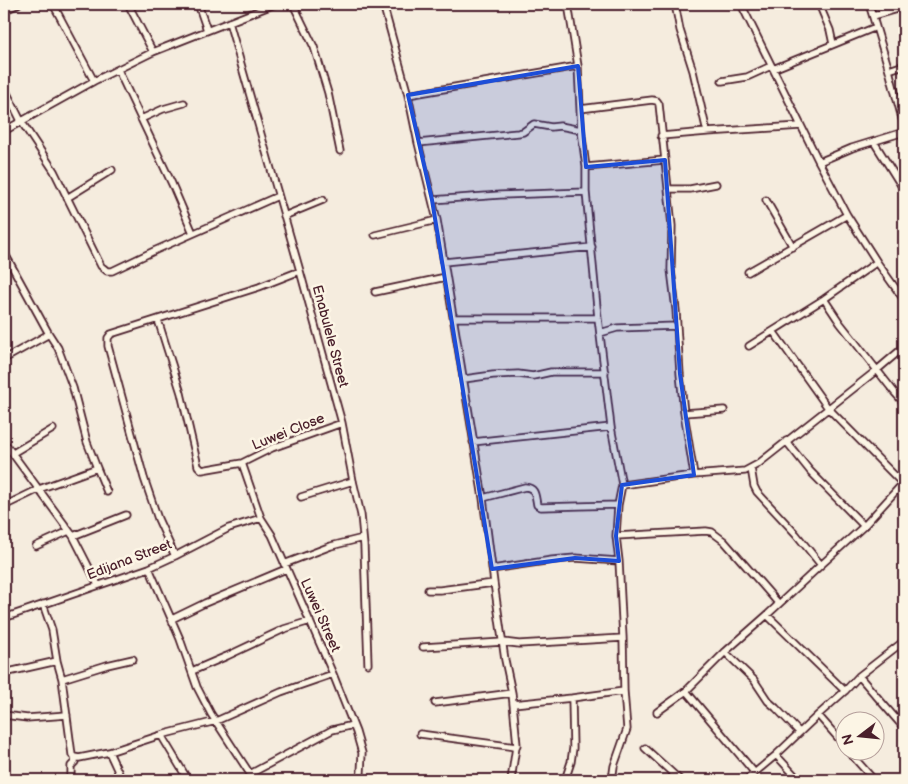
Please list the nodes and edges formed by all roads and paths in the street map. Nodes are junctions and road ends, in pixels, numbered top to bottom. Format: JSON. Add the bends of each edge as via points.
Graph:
{"nodes":[{"id":1,"x":18,"y":4,"type":"edge"},
{"id":2,"x":53,"y":4,"type":"edge"},
{"id":3,"x":128,"y":4,"type":"edge"},
{"id":4,"x":198,"y":4,"type":"edge"},
{"id":5,"x":275,"y":4,"type":"edge"},
{"id":6,"x":292,"y":4,"type":"edge"},
{"id":7,"x":383,"y":4,"type":"edge"},
{"id":8,"x":568,"y":4,"type":"edge"},
{"id":9,"x":675,"y":4,"type":"edge"},
{"id":10,"x":741,"y":4,"type":"edge"},
{"id":11,"x":819,"y":4,"type":"edge"},
{"id":12,"x":869,"y":4,"type":"edge"},
{"id":13,"x":904,"y":7,"type":"edge"},
{"id":14,"x":4,"y":11,"type":"edge"},
{"id":15,"x":872,"y":16,"type":"junction"},
{"id":16,"x":229,"y":22,"type":"junction"},
{"id":17,"x":876,"y":27,"type":"junction"},
{"id":18,"x":207,"y":30,"type":"junction"},
{"id":19,"x":834,"y":44,"type":"junction"},
{"id":20,"x":153,"y":52,"type":"junction"},
{"id":21,"x":904,"y":65,"type":"edge"},
{"id":22,"x":578,"y":66,"type":"junction"},
{"id":23,"x":772,"y":67,"type":"junction"},
{"id":24,"x":118,"y":70,"type":"junction"},
{"id":25,"x":889,"y":70,"type":"junction"},
{"id":26,"x":722,"y":81,"type":"dead end"},
{"id":27,"x":94,"y":82,"type":"junction"},
{"id":28,"x":4,"y":87,"type":"edge"},
{"id":29,"x":408,"y":95,"type":"junction"},
{"id":30,"x":184,"y":103,"type":"dead end"},
{"id":31,"x":580,"y":109,"type":"junction"},
{"id":32,"x":141,"y":119,"type":"junction"},
{"id":33,"x":21,"y":121,"type":"junction"},
{"id":34,"x":801,"y":126,"type":"junction"},
{"id":35,"x":904,"y":126,"type":"edge"},
{"id":36,"x":581,"y":130,"type":"junction"},
{"id":37,"x":4,"y":131,"type":"edge"},
{"id":38,"x":707,"y":132,"type":"junction"},
{"id":39,"x":904,"y":132,"type":"edge"},
{"id":40,"x":661,"y":136,"type":"junction"},
{"id":41,"x":874,"y":142,"type":"junction"},
{"id":42,"x":418,"y":143,"type":"junction"},
{"id":43,"x":340,"y":151,"type":"dead end"},
{"id":44,"x":664,"y":160,"type":"junction"},
{"id":45,"x":819,"y":162,"type":"junction"},
{"id":46,"x":586,"y":167,"type":"junction"},
{"id":47,"x":112,"y":170,"type":"dead end"},
{"id":48,"x":716,"y":184,"type":"dead end"},
{"id":49,"x":668,"y":188,"type":"junction"},
{"id":50,"x":904,"y":190,"type":"edge"},
{"id":51,"x":586,"y":192,"type":"junction"},
{"id":52,"x":278,"y":196,"type":"junction"},
{"id":53,"x":67,"y":198,"type":"junction"},
{"id":54,"x":323,"y":200,"type":"dead end"},
{"id":55,"x":432,"y":200,"type":"junction"},
{"id":56,"x":766,"y":200,"type":"dead end"},
{"id":57,"x":847,"y":215,"type":"junction"},
{"id":58,"x":284,"y":216,"type":"junction"},
{"id":59,"x":436,"y":220,"type":"junction"},
{"id":60,"x":194,"y":233,"type":"junction"},
{"id":61,"x":375,"y":235,"type":"dead end"},
{"id":62,"x":592,"y":247,"type":"junction"},
{"id":63,"x":793,"y":247,"type":"junction"},
{"id":64,"x":4,"y":252,"type":"edge"},
{"id":65,"x":444,"y":262,"type":"junction"},
{"id":66,"x":877,"y":262,"type":"junction"},
{"id":67,"x":300,"y":271,"type":"junction"},
{"id":68,"x":748,"y":272,"type":"dead end"},
{"id":69,"x":446,"y":277,"type":"junction"},
{"id":70,"x":375,"y":292,"type":"dead end"},
{"id":71,"x":824,"y":299,"type":"junction"},
{"id":72,"x":904,"y":300,"type":"edge"},
{"id":73,"x":454,"y":318,"type":"junction"},
{"id":74,"x":598,"y":318,"type":"junction"},
{"id":75,"x":158,"y":320,"type":"junction"},
{"id":76,"x":676,"y":326,"type":"junction"},
{"id":77,"x":773,"y":331,"type":"junction"},
{"id":78,"x":600,"y":333,"type":"junction"},
{"id":79,"x":49,"y":334,"type":"junction"},
{"id":80,"x":749,"y":346,"type":"dead end"},
{"id":81,"x":904,"y":347,"type":"edge"},
{"id":82,"x":4,"y":359,"type":"edge"},
{"id":83,"x":877,"y":370,"type":"junction"},
{"id":84,"x":605,"y":372,"type":"junction"},
{"id":85,"x":464,"y":379,"type":"junction"},
{"id":86,"x":904,"y":403,"type":"edge"},
{"id":87,"x":828,"y":408,"type":"junction"},
{"id":88,"x":724,"y":410,"type":"dead end"},
{"id":89,"x":684,"y":413,"type":"junction"},
{"id":90,"x":342,"y":423,"type":"junction"},
{"id":91,"x":611,"y":427,"type":"junction"},
{"id":92,"x":53,"y":428,"type":"dead end"},
{"id":93,"x":473,"y":442,"type":"junction"},
{"id":94,"x":786,"y":442,"type":"junction"},
{"id":95,"x":4,"y":443,"type":"edge"},
{"id":96,"x":12,"y":453,"type":"junction"},
{"id":97,"x":242,"y":463,"type":"junction"},
{"id":98,"x":97,"y":468,"type":"junction"},
{"id":99,"x":751,"y":468,"type":"junction"},
{"id":100,"x":694,"y":474,"type":"junction"},
{"id":101,"x":353,"y":481,"type":"junction"},
{"id":102,"x":903,"y":483,"type":"edge"},
{"id":103,"x":622,"y":485,"type":"junction"},
{"id":104,"x":39,"y":489,"type":"junction"},
{"id":105,"x":107,"y":492,"type":"dead end"},
{"id":106,"x":301,"y":497,"type":"dead end"},
{"id":107,"x":483,"y":498,"type":"junction"},
{"id":108,"x":618,"y":505,"type":"junction"},
{"id":109,"x":4,"y":506,"type":"edge"},
{"id":110,"x":126,"y":515,"type":"dead end"},
{"id":111,"x":262,"y":518,"type":"junction"},
{"id":112,"x":864,"y":526,"type":"junction"},
{"id":113,"x":69,"y":530,"type":"junction"},
{"id":114,"x":73,"y":536,"type":"junction"},
{"id":115,"x":616,"y":536,"type":"junction"},
{"id":116,"x":363,"y":538,"type":"junction"},
{"id":117,"x":36,"y":546,"type":"dead end"},
{"id":118,"x":175,"y":556,"type":"junction"},
{"id":119,"x":619,"y":561,"type":"junction"},
{"id":120,"x":821,"y":565,"type":"junction"},
{"id":121,"x":285,"y":566,"type":"junction"},
{"id":122,"x":148,"y":568,"type":"junction"},
{"id":123,"x":492,"y":569,"type":"junction"},
{"id":124,"x":494,"y":583,"type":"junction"},
{"id":125,"x":98,"y":585,"type":"junction"},
{"id":126,"x":428,"y":590,"type":"dead end"},
{"id":127,"x":43,"y":604,"type":"junction"},
{"id":128,"x":779,"y":604,"type":"junction"},
{"id":129,"x":767,"y":615,"type":"junction"},
{"id":130,"x":4,"y":618,"type":"edge"},
{"id":131,"x":172,"y":619,"type":"junction"},
{"id":132,"x":310,"y":621,"type":"junction"},
{"id":133,"x":623,"y":638,"type":"junction"},
{"id":134,"x":904,"y":641,"type":"edge"},
{"id":135,"x":503,"y":642,"type":"junction"},
{"id":136,"x":424,"y":647,"type":"dead end"},
{"id":137,"x":725,"y":652,"type":"junction"},
{"id":138,"x":133,"y":659,"type":"dead end"},
{"id":139,"x":57,"y":661,"type":"junction"},
{"id":140,"x":368,"y":664,"type":"dead end"},
{"id":141,"x":192,"y":670,"type":"junction"},
{"id":142,"x":4,"y":673,"type":"edge"},
{"id":143,"x":333,"y":674,"type":"junction"},
{"id":144,"x":858,"y":676,"type":"junction"},
{"id":145,"x":62,"y":679,"type":"junction"},
{"id":146,"x":624,"y":690,"type":"junction"},
{"id":147,"x":686,"y":690,"type":"junction"},
{"id":148,"x":845,"y":692,"type":"junction"},
{"id":149,"x":512,"y":693,"type":"junction"},
{"id":150,"x":572,"y":698,"type":"junction"},
{"id":151,"x":435,"y":703,"type":"dead end"},
{"id":152,"x":513,"y":704,"type":"junction"},
{"id":153,"x":656,"y":712,"type":"dead end"},
{"id":154,"x":4,"y":715,"type":"edge"},
{"id":155,"x":66,"y":715,"type":"junction"},
{"id":156,"x":818,"y":715,"type":"junction"},
{"id":157,"x":216,"y":721,"type":"junction"},
{"id":158,"x":353,"y":725,"type":"junction"},
{"id":159,"x":904,"y":728,"type":"edge"},
{"id":160,"x":799,"y":732,"type":"junction"},
{"id":161,"x":420,"y":734,"type":"dead end"},
{"id":162,"x":161,"y":735,"type":"junction"},
{"id":163,"x":836,"y":736,"type":"edge"},
{"id":164,"x":516,"y":747,"type":"junction"},
{"id":165,"x":645,"y":748,"type":"dead end"},
{"id":166,"x":109,"y":752,"type":"junction"},
{"id":167,"x":776,"y":755,"type":"junction"},
{"id":168,"x":74,"y":757,"type":"junction"},
{"id":169,"x":858,"y":762,"type":"edge"},
{"id":170,"x":754,"y":772,"type":"junction"},
{"id":171,"x":250,"y":774,"type":"junction"},
{"id":172,"x":4,"y":778,"type":"edge"},
{"id":173,"x":16,"y":780,"type":"edge"},
{"id":174,"x":67,"y":780,"type":"edge"},
{"id":175,"x":122,"y":780,"type":"edge"},
{"id":176,"x":188,"y":780,"type":"edge"},
{"id":177,"x":254,"y":780,"type":"edge"},
{"id":178,"x":357,"y":780,"type":"edge"},
{"id":179,"x":511,"y":780,"type":"edge"},
{"id":180,"x":565,"y":780,"type":"edge"},
{"id":181,"x":612,"y":780,"type":"edge"},
{"id":182,"x":680,"y":780,"type":"edge"},
{"id":183,"x":746,"y":780,"type":"edge"},
{"id":184,"x":799,"y":780,"type":"edge"},
{"id":185,"x":874,"y":780,"type":"edge"}],
"edges":[{"from":1,"to":14,"type":"street"},
{"from":2,"to":27,"type":"street"},
{"from":3,"to":20,"type":"street"},
{"from":4,"to":18,"type":"street"},
{"from":5,"to":16,"type":"street"},
{"from":6,"to":43,"type":"street","via":[[314,48],[328,93]]},
{"from":7,"to":29,"type":"street"},
{"from":8,"to":22,"type":"street"},
{"from":9,"to":38,"type":"street"},
{"from":10,"to":23,"type":"street"},
{"from":11,"to":19,"type":"street"},
{"from":12,"to":15,"type":"street"},
{"from":13,"to":15,"type":"street"},
{"from":15,"to":17,"type":"street"},
{"from":16,"to":18,"type":"street"},
{"from":16,"to":52,"type":"street","name":"Enabulele Street"},
{"from":17,"to":19,"type":"street"},
{"from":17,"to":25,"type":"street"},
{"from":18,"to":20,"type":"street"},
{"from":19,"to":23,"type":"street"},
{"from":20,"to":24,"type":"street"},
{"from":21,"to":25,"type":"street"},
{"from":22,"to":29,"type":"street"},
{"from":22,"to":31,"type":"street"},
{"from":23,"to":26,"type":"street","via":[[747,77]]},
{"from":23,"to":34,"type":"street"},
{"from":24,"to":27,"type":"street"},
{"from":24,"to":32,"type":"street"},
{"from":25,"to":35,"type":"street"},
{"from":27,"to":33,"type":"street"},
{"from":28,"to":33,"type":"street"},
{"from":29,"to":42,"type":"street"},
{"from":30,"to":32,"type":"street"},
{"from":31,"to":36,"type":"street"},
{"from":31,"to":40,"type":"street","via":[[655,100],[659,104]]},
{"from":32,"to":60,"type":"street"},
{"from":33,"to":37,"type":"street"},
{"from":33,"to":53,"type":"street","via":[[54,171]]},
{"from":34,"to":38,"type":"street"},
{"from":34,"to":45,"type":"street"},
{"from":36,"to":42,"type":"street","via":[[534,124],[518,133]]},
{"from":36,"to":46,"type":"street"},
{"from":38,"to":40,"type":"street"},
{"from":39,"to":41,"type":"street"},
{"from":40,"to":44,"type":"street"},
{"from":41,"to":45,"type":"street"},
{"from":41,"to":50,"type":"street"},
{"from":42,"to":55,"type":"street"},
{"from":44,"to":46,"type":"street"},
{"from":44,"to":49,"type":"street"},
{"from":45,"to":57,"type":"street"},
{"from":46,"to":51,"type":"street"},
{"from":47,"to":53,"type":"street"},
{"from":48,"to":49,"type":"street","via":[[690,189]]},
{"from":49,"to":76,"type":"street"},
{"from":51,"to":55,"type":"street"},
{"from":51,"to":62,"type":"street"},
{"from":52,"to":58,"type":"street","name":"Enabulele Street"},
{"from":52,"to":60,"type":"street"},
{"from":53,"to":60,"type":"street","via":[[101,266],[107,271]]},
{"from":54,"to":58,"type":"street"},
{"from":55,"to":59,"type":"street"},
{"from":56,"to":63,"type":"street"},
{"from":57,"to":63,"type":"street"},
{"from":57,"to":66,"type":"street"},
{"from":58,"to":67,"type":"street","name":"Enabulele Street"},
{"from":59,"to":61,"type":"street"},
{"from":59,"to":65,"type":"street"},
{"from":62,"to":65,"type":"street"},
{"from":62,"to":74,"type":"street"},
{"from":63,"to":68,"type":"street"},
{"from":64,"to":79,"type":"street"},
{"from":65,"to":69,"type":"street"},
{"from":66,"to":71,"type":"street"},
{"from":66,"to":72,"type":"street"},
{"from":67,"to":75,"type":"street"},
{"from":67,"to":90,"type":"street","name":"Enabulele Street"},
{"from":69,"to":70,"type":"street"},
{"from":69,"to":73,"type":"street"},
{"from":71,"to":77,"type":"street"},
{"from":71,"to":83,"type":"street"},
{"from":73,"to":74,"type":"street"},
{"from":73,"to":85,"type":"street"},
{"from":74,"to":78,"type":"street"},
{"from":75,"to":97,"type":"street","name":"Luwei Close","via":[[181,393],[199,468],[204,470]]},
{"from":75,"to":118,"type":"street","via":[[111,334],[108,346],[144,478]]},
{"from":76,"to":78,"type":"street","via":[[616,328]]},
{"from":76,"to":89,"type":"street"},
{"from":77,"to":80,"type":"street"},
{"from":77,"to":87,"type":"street"},
{"from":78,"to":84,"type":"street"},
{"from":79,"to":82,"type":"street"},
{"from":79,"to":98,"type":"street","via":[[58,348],[73,388]]},
{"from":81,"to":83,"type":"street"},
{"from":83,"to":86,"type":"street"},
{"from":83,"to":87,"type":"street"},
{"from":84,"to":85,"type":"street","via":[[551,372],[533,376],[492,375]]},
{"from":84,"to":91,"type":"street"},
{"from":85,"to":93,"type":"street"},
{"from":87,"to":94,"type":"street"},
{"from":87,"to":102,"type":"street"},
{"from":88,"to":89,"type":"street"},
{"from":89,"to":100,"type":"street"},
{"from":90,"to":97,"type":"street","name":"Luwei Close","via":[[272,448]]},
{"from":90,"to":101,"type":"street","name":"Enabulele Street"},
{"from":91,"to":93,"type":"street"},
{"from":91,"to":103,"type":"street"},
{"from":92,"to":96,"type":"street"},
{"from":93,"to":107,"type":"street"},
{"from":94,"to":99,"type":"street"},
{"from":94,"to":112,"type":"street"},
{"from":95,"to":96,"type":"street"},
{"from":96,"to":104,"type":"street"},
{"from":97,"to":111,"type":"street","name":"Luwei Street"},
{"from":98,"to":104,"type":"street"},
{"from":98,"to":105,"type":"street"},
{"from":99,"to":100,"type":"street"},
{"from":99,"to":120,"type":"street","via":[[757,492]]},
{"from":100,"to":103,"type":"street"},
{"from":101,"to":106,"type":"street"},
{"from":101,"to":116,"type":"street","name":"Enabulele Street"},
{"from":102,"to":112,"type":"street"},
{"from":103,"to":108,"type":"street"},
{"from":104,"to":109,"type":"street"},
{"from":104,"to":113,"type":"street"},
{"from":107,"to":108,"type":"street","via":[[525,487],[533,490],[541,507]]},
{"from":107,"to":123,"type":"street"},
{"from":108,"to":115,"type":"street"},
{"from":110,"to":114,"type":"street"},
{"from":111,"to":118,"type":"street","name":"Edijana Street","via":[[229,528]]},
{"from":111,"to":121,"type":"street","name":"Luwei Street"},
{"from":112,"to":120,"type":"street"},
{"from":113,"to":114,"type":"street"},
{"from":113,"to":117,"type":"street"},
{"from":114,"to":125,"type":"street"},
{"from":115,"to":119,"type":"street"},
{"from":115,"to":128,"type":"street","via":[[712,532],[724,541]]},
{"from":116,"to":121,"type":"street","via":[[332,546]]},
{"from":116,"to":140,"type":"street","name":"Enabulele Street"},
{"from":118,"to":122,"type":"street","name":"Edijana Street"},
{"from":119,"to":123,"type":"street","via":[[575,558]]},
{"from":119,"to":133,"type":"street"},
{"from":120,"to":128,"type":"street"},
{"from":121,"to":131,"type":"street"},
{"from":121,"to":132,"type":"street","name":"Luwei Street"},
{"from":122,"to":125,"type":"street","name":"Edijana Street"},
{"from":122,"to":131,"type":"street"},
{"from":123,"to":124,"type":"street"},
{"from":124,"to":126,"type":"street"},
{"from":124,"to":135,"type":"street"},
{"from":125,"to":127,"type":"street","name":"Edijana Street"},
{"from":127,"to":130,"type":"street","name":"Edijana Street"},
{"from":127,"to":139,"type":"street","via":[[52,630]]},
{"from":128,"to":129,"type":"street"},
{"from":129,"to":137,"type":"street"},
{"from":129,"to":148,"type":"street"},
{"from":131,"to":141,"type":"street"},
{"from":132,"to":141,"type":"street","via":[[284,629]]},
{"from":132,"to":143,"type":"street","name":"Luwei Street"},
{"from":133,"to":135,"type":"street","via":[[519,644]]},
{"from":133,"to":146,"type":"street"},
{"from":134,"to":144,"type":"street"},
{"from":135,"to":136,"type":"street"},
{"from":135,"to":149,"type":"street"},
{"from":137,"to":147,"type":"street"},
{"from":137,"to":160,"type":"street"},
{"from":138,"to":145,"type":"street"},
{"from":139,"to":142,"type":"street"},
{"from":139,"to":145,"type":"street"},
{"from":141,"to":157,"type":"street"},
{"from":143,"to":157,"type":"street","via":[[281,692]]},
{"from":143,"to":158,"type":"street","name":"Luwei Street"},
{"from":144,"to":148,"type":"street"},
{"from":144,"to":159,"type":"street"},
{"from":145,"to":155,"type":"street"},
{"from":146,"to":150,"type":"street"},
{"from":146,"to":181,"type":"street","via":[[627,729]]},
{"from":147,"to":153,"type":"street"},
{"from":147,"to":170,"type":"street"},
{"from":148,"to":156,"type":"street"},
{"from":149,"to":151,"type":"street"},
{"from":149,"to":152,"type":"street"},
{"from":150,"to":152,"type":"street"},
{"from":150,"to":180,"type":"street","via":[[573,748]]},
{"from":152,"to":164,"type":"street"},
{"from":154,"to":155,"type":"street","via":[[27,718]]},
{"from":155,"to":168,"type":"street"},
{"from":156,"to":160,"type":"street"},
{"from":156,"to":163,"type":"street"},
{"from":157,"to":162,"type":"street"},
{"from":157,"to":171,"type":"street"},
{"from":158,"to":171,"type":"street","via":[[332,730]]},
{"from":158,"to":178,"type":"street","name":"Luwei Street","via":[[362,753]]},
{"from":160,"to":167,"type":"street"},
{"from":161,"to":164,"type":"street"},
{"from":162,"to":166,"type":"street"},
{"from":162,"to":176,"type":"street"},
{"from":164,"to":179,"type":"street"},
{"from":165,"to":182,"type":"street"},
{"from":166,"to":168,"type":"street"},
{"from":166,"to":175,"type":"street"},
{"from":167,"to":170,"type":"street"},
{"from":167,"to":184,"type":"street"},
{"from":168,"to":174,"type":"street"},
{"from":169,"to":185,"type":"street"},
{"from":170,"to":183,"type":"street"},
{"from":171,"to":177,"type":"street"},
{"from":172,"to":173,"type":"street"}]}
